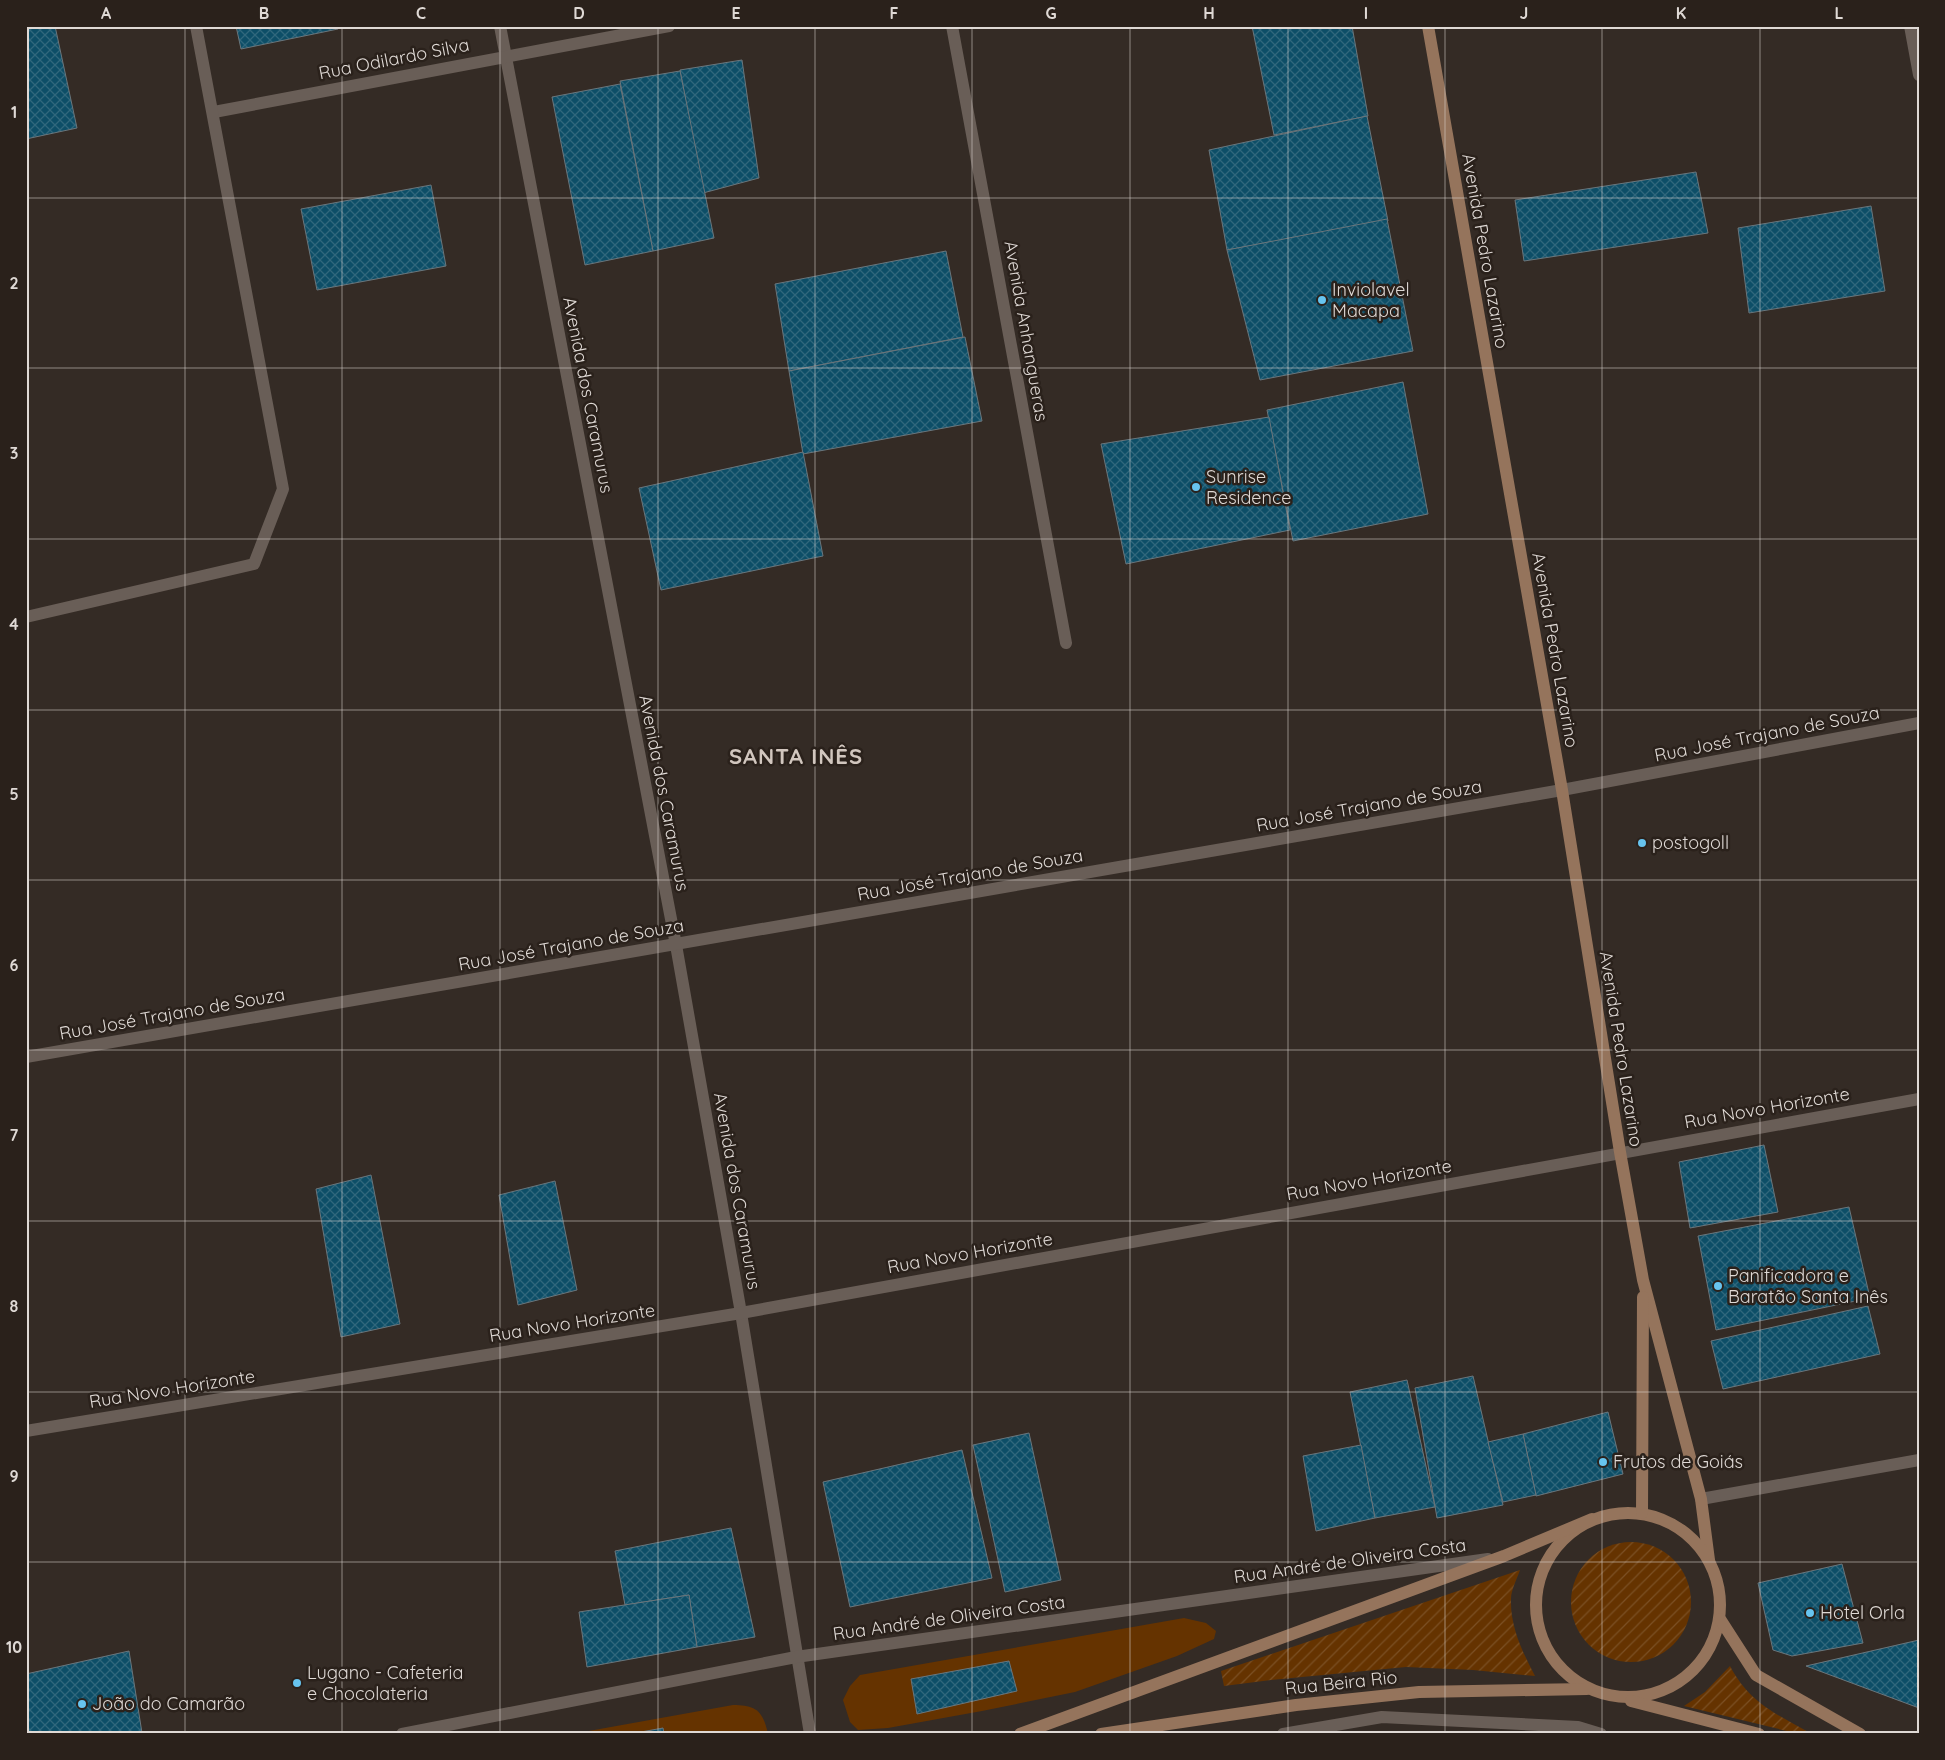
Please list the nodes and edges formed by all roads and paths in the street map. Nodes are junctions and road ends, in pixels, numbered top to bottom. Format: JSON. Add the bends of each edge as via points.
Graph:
{"nodes":[{"id":1,"x":196,"y":26,"type":"edge"},
{"id":2,"x":500,"y":26,"type":"edge"},
{"id":3,"x":669,"y":26,"type":"edge"},
{"id":4,"x":952,"y":26,"type":"edge"},
{"id":5,"x":1428,"y":26,"type":"edge"},
{"id":6,"x":1910,"y":26,"type":"edge"},
{"id":7,"x":505,"y":56,"type":"junction"},
{"id":8,"x":1919,"y":75,"type":"edge"},
{"id":9,"x":214,"y":112,"type":"junction"},
{"id":10,"x":26,"y":617,"type":"edge"},
{"id":11,"x":1066,"y":643,"type":"dead end"},
{"id":12,"x":1919,"y":723,"type":"edge"},
{"id":13,"x":1562,"y":790,"type":"junction"},
{"id":14,"x":676,"y":945,"type":"junction"},
{"id":15,"x":26,"y":1057,"type":"edge"},
{"id":16,"x":1919,"y":1099,"type":"edge"},
{"id":17,"x":1620,"y":1152,"type":"junction"},
{"id":18,"x":1643,"y":1280,"type":"junction"},
{"id":19,"x":741,"y":1313,"type":"junction"},
{"id":20,"x":26,"y":1431,"type":"edge"},
{"id":21,"x":1919,"y":1460,"type":"edge"},
{"id":22,"x":1701,"y":1498,"type":"junction"},
{"id":23,"x":1642,"y":1513,"type":"junction"},
{"id":24,"x":1592,"y":1519,"type":"junction"},
{"id":25,"x":1504,"y":1556,"type":"junction"},
{"id":26,"x":1709,"y":1560,"type":"junction"},
{"id":27,"x":1720,"y":1619,"type":"junction"},
{"id":28,"x":796,"y":1657,"type":"junction"},
{"id":29,"x":1588,"y":1689,"type":"junction"},
{"id":30,"x":1619,"y":1697,"type":"junction"},
{"id":31,"x":402,"y":1734,"type":"edge"},
{"id":32,"x":810,"y":1734,"type":"edge"},
{"id":33,"x":1020,"y":1734,"type":"edge"},
{"id":34,"x":1101,"y":1734,"type":"edge"},
{"id":35,"x":1283,"y":1734,"type":"edge"},
{"id":36,"x":1601,"y":1734,"type":"edge"},
{"id":37,"x":1758,"y":1734,"type":"edge"},
{"id":38,"x":1860,"y":1734,"type":"edge"}],
"edges":[{"from":1,"to":9,"type":"street"},
{"from":2,"to":7,"type":"street","name":"Avenida dos Caramurus"},
{"from":3,"to":7,"type":"street","name":"Rua Odilardo Silva"},
{"from":4,"to":11,"type":"street","name":"Avenida Anhangueras"},
{"from":5,"to":13,"type":"main road","name":"Avenida Pedro Lazarino"},
{"from":6,"to":8,"type":"street"},
{"from":7,"to":9,"type":"street","name":"Rua Odilardo Silva"},
{"from":7,"to":14,"type":"street","name":"Avenida dos Caramurus"},
{"from":9,"to":10,"type":"street","via":[[283,489],[254,564]]},
{"from":12,"to":13,"type":"street","name":"Rua José Trajano de Souza"},
{"from":13,"to":14,"type":"street","name":"Rua José Trajano de Souza"},
{"from":13,"to":17,"type":"main road","name":"Avenida Pedro Lazarino"},
{"from":14,"to":15,"type":"street","name":"Rua José Trajano de Souza"},
{"from":14,"to":19,"type":"street","name":"Avenida dos Caramurus"},
{"from":16,"to":17,"type":"street","name":"Rua Novo Horizonte"},
{"from":17,"to":18,"type":"main road","name":"Avenida Pedro Lazarino"},
{"from":17,"to":19,"type":"street","name":"Rua Novo Horizonte"},
{"from":18,"to":22,"type":"main road","name":"Avenida Pedro Lazarino"},
{"from":18,"to":23,"type":"main road","name":"Avenida Pedro Lazarino"},
{"from":19,"to":20,"type":"street","name":"Rua Novo Horizonte"},
{"from":19,"to":28,"type":"street","name":"Avenida dos Caramurus"},
{"from":21,"to":22,"type":"street"},
{"from":22,"to":26,"type":"main road","name":"Avenida Pedro Lazarino"},
{"from":23,"to":24,"type":"main road","via":[[1616,1513]]},
{"from":23,"to":26,"type":"main road","via":[[1669,1522],[1692,1538]]},
{"from":24,"to":25,"type":"main road","name":"Rua André de Oliveira Costa"},
{"from":24,"to":29,"type":"main road","via":[[1566,1535],[1548,1559],[1537,1587],[1536,1617],[1545,1647],[1563,1671]]},
{"from":25,"to":28,"type":"street","name":"Rua André de Oliveira Costa"},
{"from":25,"to":33,"type":"main road","name":"Rua André de Oliveira Costa"},
{"from":26,"to":27,"type":"main road","via":[[1719,1592]]},
{"from":27,"to":30,"type":"main road","via":[[1711,1646],[1695,1670],[1673,1686],[1646,1696]]},
{"from":27,"to":38,"type":"main road","via":[[1756,1675]]},
{"from":28,"to":31,"type":"street","name":"Rua André de Oliveira Costa"},
{"from":28,"to":32,"type":"street","name":"Avenida dos Caramurus"},
{"from":29,"to":30,"type":"main road"},
{"from":29,"to":34,"type":"main road","name":"Rua Beira Rio","via":[[1419,1692],[1296,1705]]},
{"from":30,"to":37,"type":"main road"},
{"from":35,"to":36,"type":"street","via":[[1382,1717],[1578,1727]]}]}
